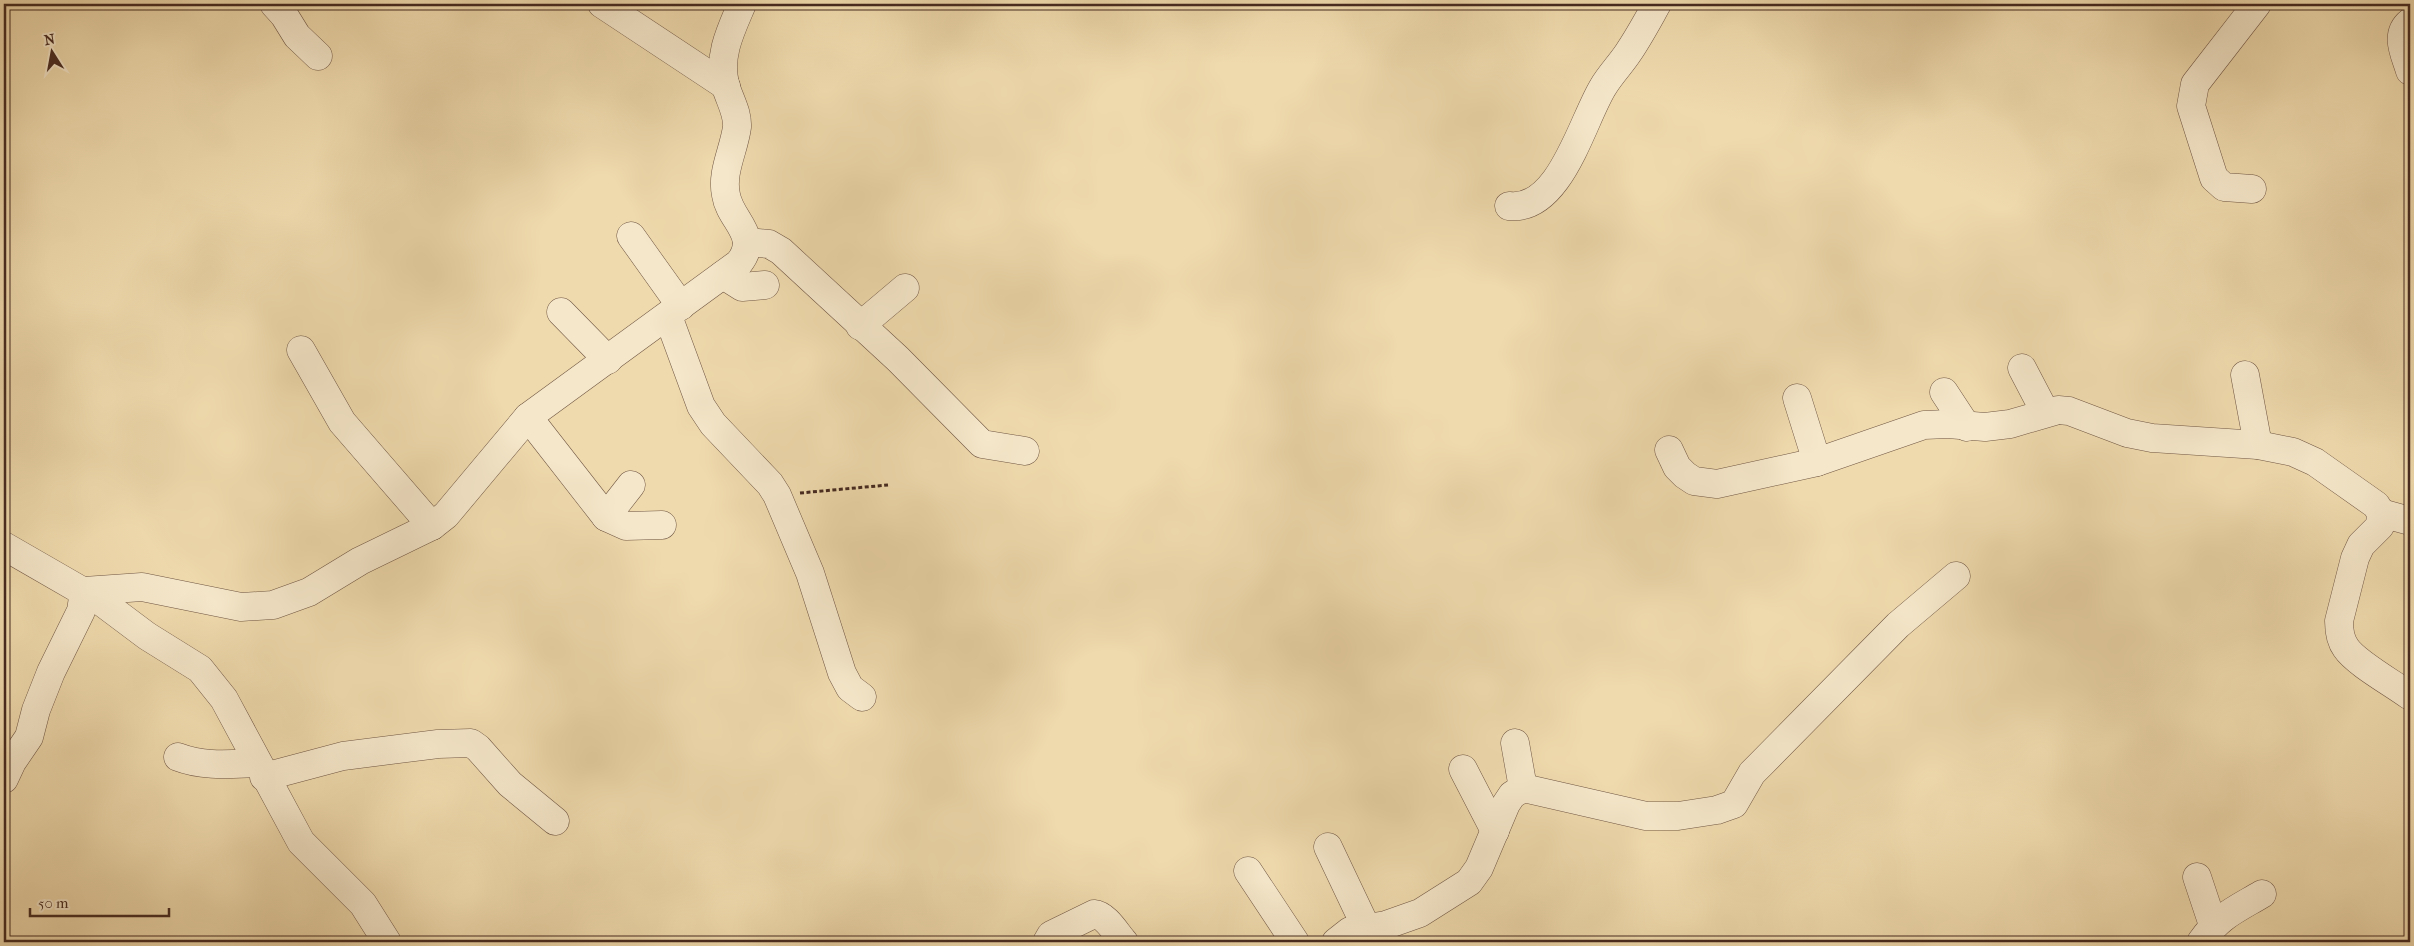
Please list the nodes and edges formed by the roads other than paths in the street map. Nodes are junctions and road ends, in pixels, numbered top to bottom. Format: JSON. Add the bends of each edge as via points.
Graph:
{"nodes":[{"id":1,"x":274,"y":4,"type":"edge"},
{"id":2,"x":602,"y":4,"type":"edge"},
{"id":3,"x":742,"y":4,"type":"edge"},
{"id":4,"x":1658,"y":4,"type":"edge"},
{"id":5,"x":2257,"y":4,"type":"edge"},
{"id":6,"x":2410,"y":22,"type":"edge"},
{"id":7,"x":318,"y":56,"type":"dead end"},
{"id":8,"x":2410,"y":71,"type":"edge"},
{"id":9,"x":726,"y":86,"type":"junction"},
{"id":10,"x":2252,"y":189,"type":"dead end"},
{"id":11,"x":1509,"y":206,"type":"dead end"},
{"id":12,"x":631,"y":236,"type":"dead end"},
{"id":13,"x":747,"y":242,"type":"junction"},
{"id":14,"x":723,"y":275,"type":"junction"},
{"id":15,"x":765,"y":285,"type":"dead end"},
{"id":16,"x":905,"y":288,"type":"dead end"},
{"id":17,"x":675,"y":311,"type":"junction"},
{"id":18,"x":561,"y":312,"type":"dead end"},
{"id":19,"x":860,"y":326,"type":"junction"},
{"id":20,"x":301,"y":350,"type":"dead end"},
{"id":21,"x":608,"y":360,"type":"junction"},
{"id":22,"x":2022,"y":368,"type":"dead end"},
{"id":23,"x":2244,"y":376,"type":"dead end"},
{"id":24,"x":1944,"y":392,"type":"dead end"},
{"id":25,"x":1796,"y":398,"type":"dead end"},
{"id":26,"x":2045,"y":412,"type":"junction"},
{"id":27,"x":528,"y":417,"type":"junction"},
{"id":28,"x":1967,"y":427,"type":"junction"},
{"id":29,"x":2258,"y":445,"type":"junction"},
{"id":30,"x":1669,"y":450,"type":"dead end"},
{"id":31,"x":1025,"y":452,"type":"dead end"},
{"id":32,"x":1817,"y":462,"type":"junction"},
{"id":33,"x":631,"y":485,"type":"dead end"},
{"id":34,"x":2381,"y":513,"type":"junction"},
{"id":35,"x":606,"y":517,"type":"junction"},
{"id":36,"x":2410,"y":521,"type":"edge"},
{"id":37,"x":662,"y":525,"type":"dead end"},
{"id":38,"x":432,"y":526,"type":"junction"},
{"id":39,"x":4,"y":546,"type":"edge"},
{"id":40,"x":1956,"y":576,"type":"dead end"},
{"id":41,"x":84,"y":592,"type":"junction"},
{"id":42,"x":2410,"y":696,"type":"edge"},
{"id":43,"x":862,"y":697,"type":"dead end"},
{"id":44,"x":1515,"y":743,"type":"dead end"},
{"id":45,"x":178,"y":757,"type":"dead end"},
{"id":46,"x":260,"y":770,"type":"junction"},
{"id":47,"x":1463,"y":770,"type":"dead end"},
{"id":48,"x":4,"y":779,"type":"edge"},
{"id":49,"x":1523,"y":788,"type":"junction"},
{"id":50,"x":555,"y":821,"type":"dead end"},
{"id":51,"x":1495,"y":831,"type":"junction"},
{"id":52,"x":1328,"y":847,"type":"dead end"},
{"id":53,"x":1248,"y":871,"type":"dead end"},
{"id":54,"x":2197,"y":877,"type":"dead end"},
{"id":55,"x":2262,"y":894,"type":"dead end"},
{"id":56,"x":1366,"y":927,"type":"junction"},
{"id":57,"x":2207,"y":934,"type":"edge"},
{"id":58,"x":387,"y":942,"type":"edge"},
{"id":59,"x":1047,"y":942,"type":"edge"},
{"id":60,"x":1124,"y":942,"type":"edge"},
{"id":61,"x":1295,"y":942,"type":"edge"},
{"id":62,"x":1336,"y":942,"type":"edge"}],
"edges":[{"from":1,"to":7,"type":"street","via":[[296,36]]},
{"from":2,"to":9,"type":"street"},
{"from":3,"to":9,"type":"street","via":[[723,57]]},
{"from":4,"to":11,"type":"street","via":[[1602,87],[1564,167],[1540,197],[1530,204]]},
{"from":5,"to":10,"type":"street","via":[[2195,84],[2192,100],[2194,118],[2214,178],[2224,187]]},
{"from":6,"to":8,"type":"street","via":[[2401,37]]},
{"from":9,"to":13,"type":"street","via":[[737,118],[737,129],[726,172],[725,194]]},
{"from":12,"to":17,"type":"street"},
{"from":13,"to":14,"type":"street","via":[[746,254]]},
{"from":13,"to":19,"type":"street","via":[[769,244],[781,251]]},
{"from":14,"to":15,"type":"street","via":[[742,287]]},
{"from":14,"to":17,"type":"street"},
{"from":16,"to":19,"type":"street"},
{"from":17,"to":21,"type":"street"},
{"from":17,"to":43,"type":"street","via":[[701,406],[713,424],[777,495],[810,573],[842,673],[850,688]]},
{"from":18,"to":21,"type":"street"},
{"from":19,"to":31,"type":"street","via":[[898,359],[982,444]]},
{"from":20,"to":38,"type":"street","via":[[342,422]]},
{"from":21,"to":27,"type":"street"},
{"from":22,"to":26,"type":"street"},
{"from":23,"to":29,"type":"street"},
{"from":24,"to":28,"type":"street"},
{"from":25,"to":32,"type":"street"},
{"from":26,"to":28,"type":"street","via":[[2002,426]]},
{"from":26,"to":29,"type":"street","via":[[2069,411],[2127,433],[2152,438]]},
{"from":27,"to":35,"type":"street"},
{"from":27,"to":38,"type":"street","via":[[446,515]]},
{"from":28,"to":32,"type":"street","via":[[1924,425]]},
{"from":29,"to":34,"type":"street","via":[[2294,452],[2315,462],[2376,505]]},
{"from":30,"to":32,"type":"street","via":[[1685,475],[1705,484]]},
{"from":33,"to":35,"type":"street"},
{"from":34,"to":36,"type":"street"},
{"from":34,"to":42,"type":"street","via":[[2380,526],[2355,558],[2339,632],[2351,655]]},
{"from":35,"to":37,"type":"street","via":[[626,526]]},
{"from":38,"to":41,"type":"street","via":[[360,561],[308,592],[274,604],[241,607],[142,587]]},
{"from":39,"to":41,"type":"street"},
{"from":40,"to":49,"type":"street","via":[[1898,625],[1752,773],[1734,804],[1678,816],[1646,816]]},
{"from":41,"to":46,"type":"street","via":[[200,669],[224,699]]},
{"from":41,"to":48,"type":"street","via":[[81,611],[51,672],[29,737]]},
{"from":44,"to":49,"type":"street"},
{"from":45,"to":46,"type":"street","via":[[194,763]]},
{"from":46,"to":50,"type":"street","via":[[343,756],[470,743],[510,784]]},
{"from":46,"to":58,"type":"street","via":[[301,842],[363,904]]},
{"from":47,"to":51,"type":"street"},
{"from":49,"to":51,"type":"street","via":[[1512,795]]},
{"from":51,"to":56,"type":"street","via":[[1479,868],[1469,882],[1420,913]]},
{"from":52,"to":56,"type":"street"},
{"from":53,"to":61,"type":"street"},
{"from":54,"to":57,"type":"street"},
{"from":55,"to":57,"type":"street"},
{"from":56,"to":62,"type":"street","via":[[1350,932]]},
{"from":59,"to":60,"type":"street","via":[[1051,935],[1099,914]]}]}
